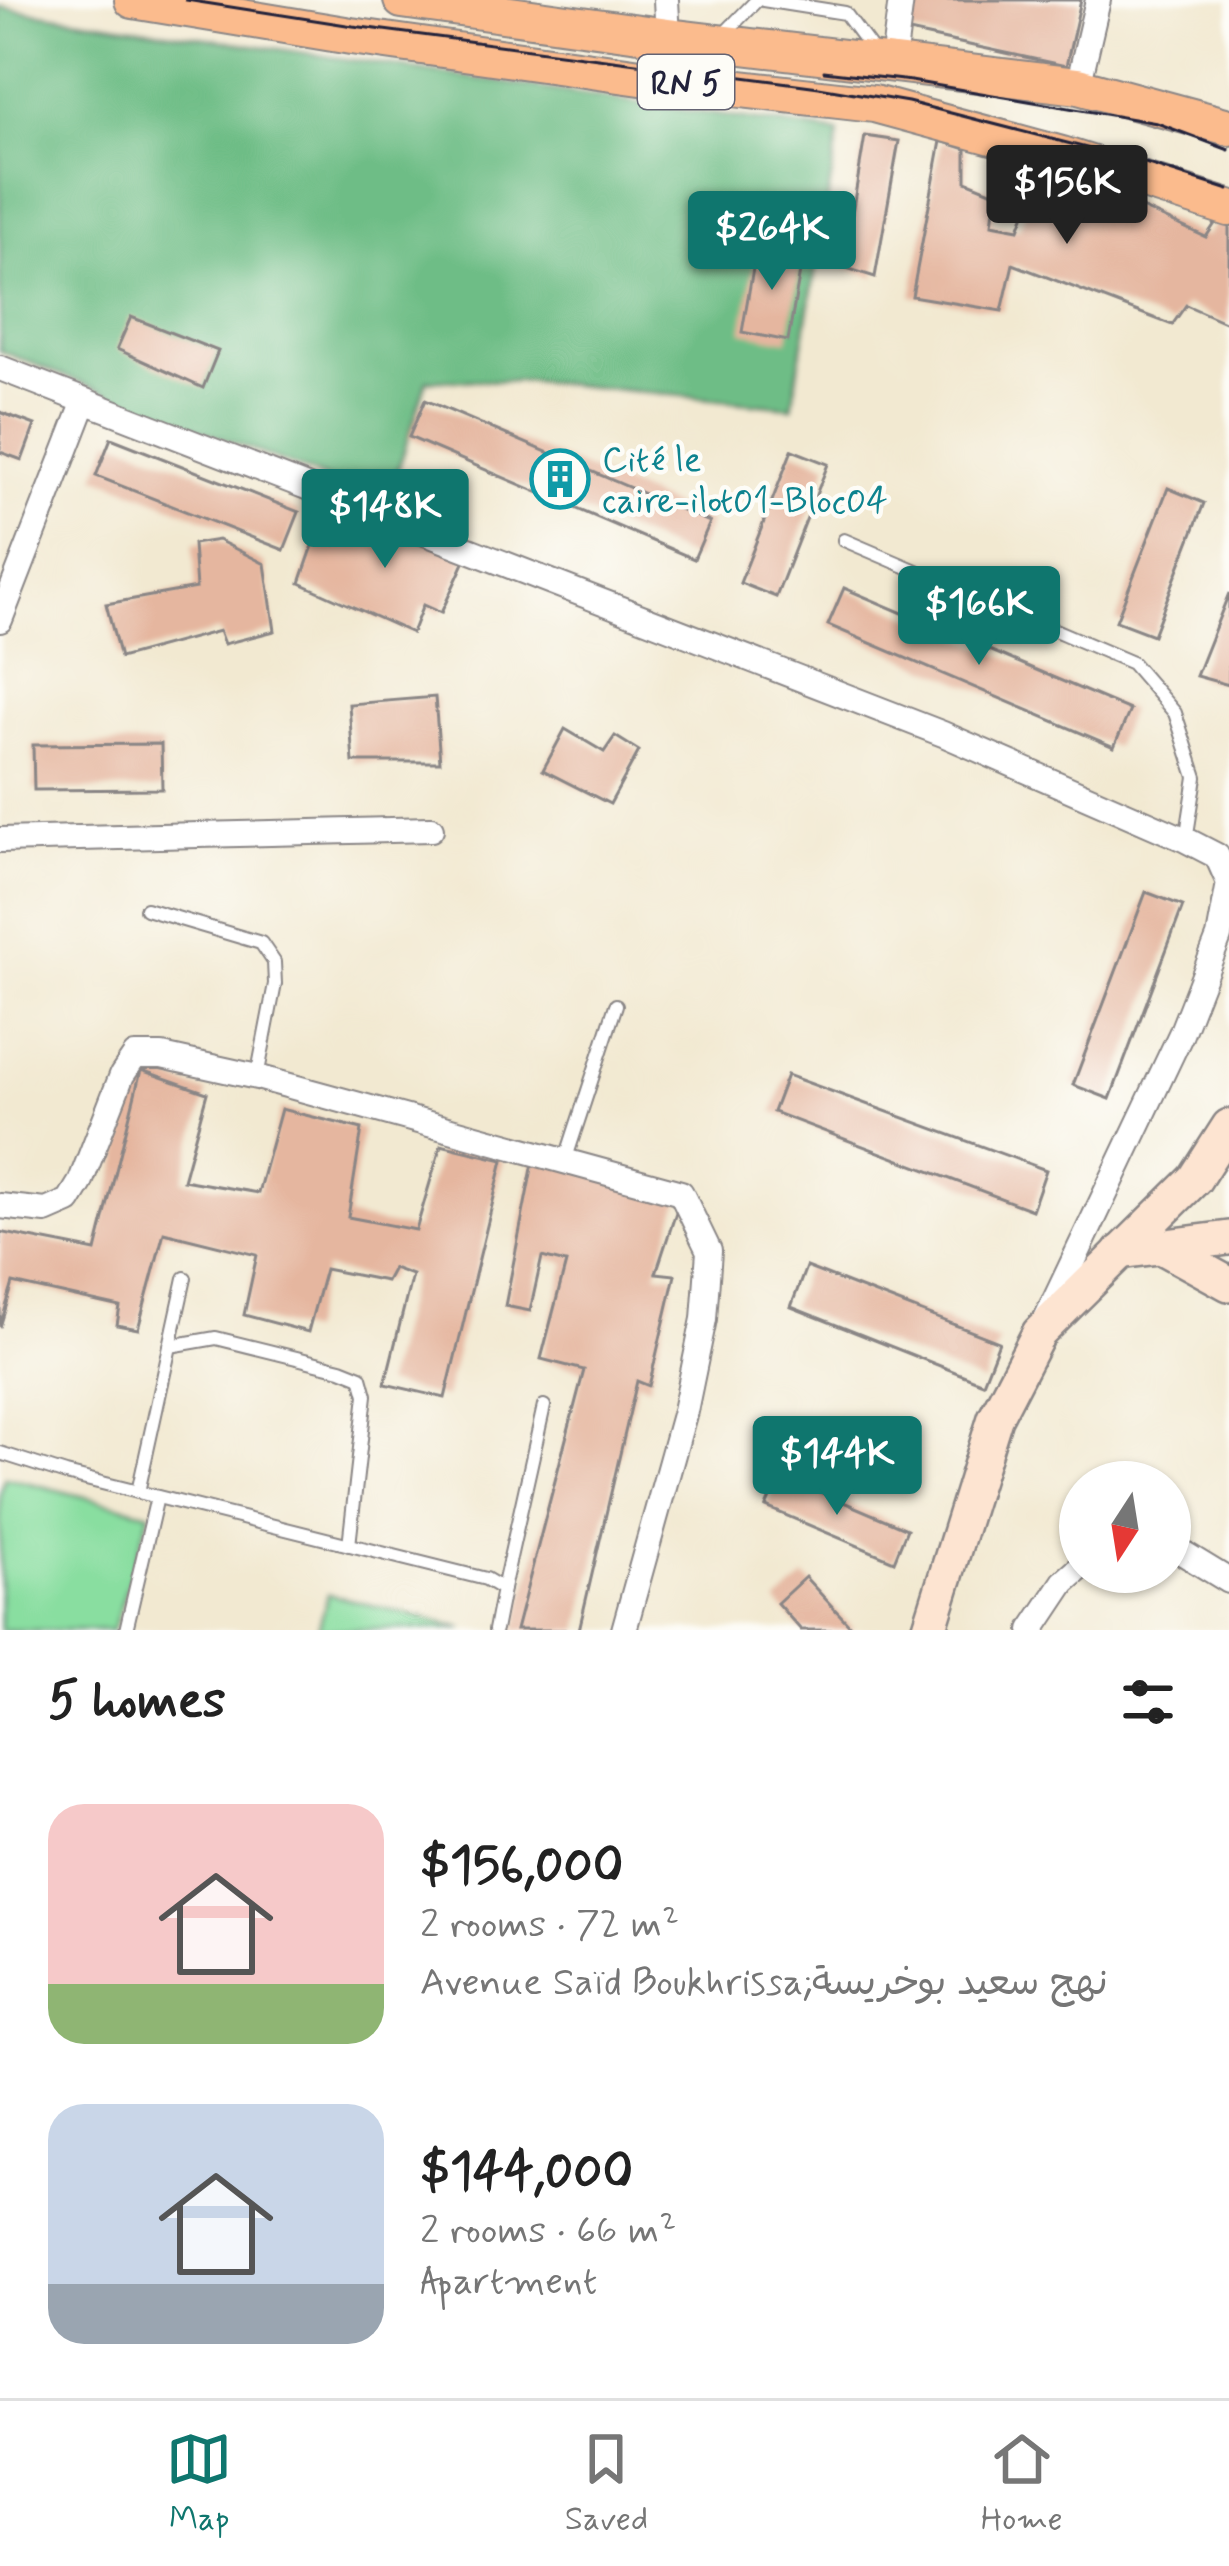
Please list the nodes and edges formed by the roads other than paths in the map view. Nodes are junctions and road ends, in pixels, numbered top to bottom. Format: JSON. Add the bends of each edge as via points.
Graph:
{"nodes":[{"id":1,"x":133,"y":0,"type":"edge"},
{"id":2,"x":402,"y":0,"type":"edge"},
{"id":3,"x":667,"y":0,"type":"edge"},
{"id":4,"x":760,"y":0,"type":"edge"},
{"id":5,"x":901,"y":0,"type":"edge"},
{"id":6,"x":1098,"y":0,"type":"edge"},
{"id":7,"x":668,"y":37,"type":"junction"},
{"id":8,"x":716,"y":42,"type":"junction"},
{"id":9,"x":887,"y":62,"type":"junction"},
{"id":10,"x":1078,"y":86,"type":"junction"},
{"id":11,"x":1229,"y":127,"type":"edge"},
{"id":12,"x":1229,"y":208,"type":"edge"},
{"id":13,"x":0,"y":368,"type":"edge"},
{"id":14,"x":85,"y":401,"type":"junction"},
{"id":15,"x":844,"y":540,"type":"dead end"},
{"id":16,"x":0,"y":620,"type":"edge"},
{"id":17,"x":431,"y":829,"type":"dead end"},
{"id":18,"x":1186,"y":839,"type":"junction"},
{"id":19,"x":0,"y":840,"type":"edge"},
{"id":20,"x":146,"y":909,"type":"dead end"},
{"id":21,"x":616,"y":1005,"type":"dead end"},
{"id":22,"x":257,"y":1077,"type":"junction"},
{"id":23,"x":1229,"y":1126,"type":"edge"},
{"id":24,"x":565,"y":1162,"type":"junction"},
{"id":25,"x":0,"y":1206,"type":"edge"},
{"id":26,"x":1229,"y":1238,"type":"edge"},
{"id":27,"x":1158,"y":1245,"type":"junction"},
{"id":28,"x":1120,"y":1252,"type":"junction"},
{"id":29,"x":185,"y":1278,"type":"dead end"},
{"id":30,"x":1229,"y":1283,"type":"edge"},
{"id":31,"x":1039,"y":1334,"type":"junction"},
{"id":32,"x":170,"y":1346,"type":"junction"},
{"id":33,"x":544,"y":1406,"type":"dead end"},
{"id":34,"x":0,"y":1453,"type":"edge"},
{"id":35,"x":138,"y":1492,"type":"junction"},
{"id":36,"x":157,"y":1496,"type":"junction"},
{"id":37,"x":349,"y":1545,"type":"junction"},
{"id":38,"x":1191,"y":1558,"type":"edge"},
{"id":39,"x":1229,"y":1581,"type":"edge"},
{"id":40,"x":503,"y":1589,"type":"junction"},
{"id":41,"x":1059,"y":1590,"type":"edge"},
{"id":42,"x":126,"y":1630,"type":"edge"},
{"id":43,"x":495,"y":1630,"type":"edge"},
{"id":44,"x":625,"y":1630,"type":"edge"},
{"id":45,"x":929,"y":1630,"type":"edge"},
{"id":46,"x":1032,"y":1630,"type":"edge"}],
"edges":[{"from":1,"to":12,"type":"main road","number":"RN 5","via":[[874,104]]},
{"from":2,"to":7,"type":"main road","number":"RN 5"},
{"from":3,"to":7,"type":"street"},
{"from":4,"to":8,"type":"lane"},
{"from":4,"to":9,"type":"lane","via":[[845,13]]},
{"from":5,"to":9,"type":"street"},
{"from":6,"to":10,"type":"street"},
{"from":7,"to":8,"type":"main road","number":"RN 5"},
{"from":8,"to":9,"type":"main road","number":"RN 5"},
{"from":9,"to":10,"type":"main road","number":"RN 5"},
{"from":10,"to":11,"type":"main road","number":"RN 5"},
{"from":13,"to":14,"type":"street"},
{"from":14,"to":16,"type":"street"},
{"from":14,"to":18,"type":"street","via":[[943,734]]},
{"from":15,"to":18,"type":"lane","via":[[1132,663],[1175,713],[1196,777]]},
{"from":17,"to":19,"type":"street"},
{"from":18,"to":31,"type":"street","via":[[1217,856],[1229,884],[1219,937]]},
{"from":20,"to":22,"type":"lane","via":[[261,943],[274,962]]},
{"from":21,"to":24,"type":"lane"},
{"from":22,"to":24,"type":"street"},
{"from":22,"to":25,"type":"street","via":[[135,1056],[69,1201],[46,1211]]},
{"from":23,"to":28,"type":"street","via":[[1195,1179]]},
{"from":24,"to":44,"type":"street","via":[[681,1193],[709,1251],[685,1412]]},
{"from":26,"to":27,"type":"street"},
{"from":27,"to":28,"type":"street"},
{"from":27,"to":30,"type":"street"},
{"from":28,"to":31,"type":"street"},
{"from":29,"to":32,"type":"lane"},
{"from":31,"to":45,"type":"street","via":[[995,1418]]},
{"from":32,"to":35,"type":"lane"},
{"from":32,"to":37,"type":"lane","via":[[216,1338],[361,1377],[366,1395]]},
{"from":33,"to":40,"type":"lane"},
{"from":34,"to":35,"type":"lane"},
{"from":35,"to":36,"type":"lane"},
{"from":36,"to":37,"type":"lane"},
{"from":36,"to":42,"type":"lane"},
{"from":37,"to":40,"type":"lane"},
{"from":38,"to":39,"type":"street"},
{"from":40,"to":43,"type":"lane"},
{"from":41,"to":46,"type":"street"}]}
